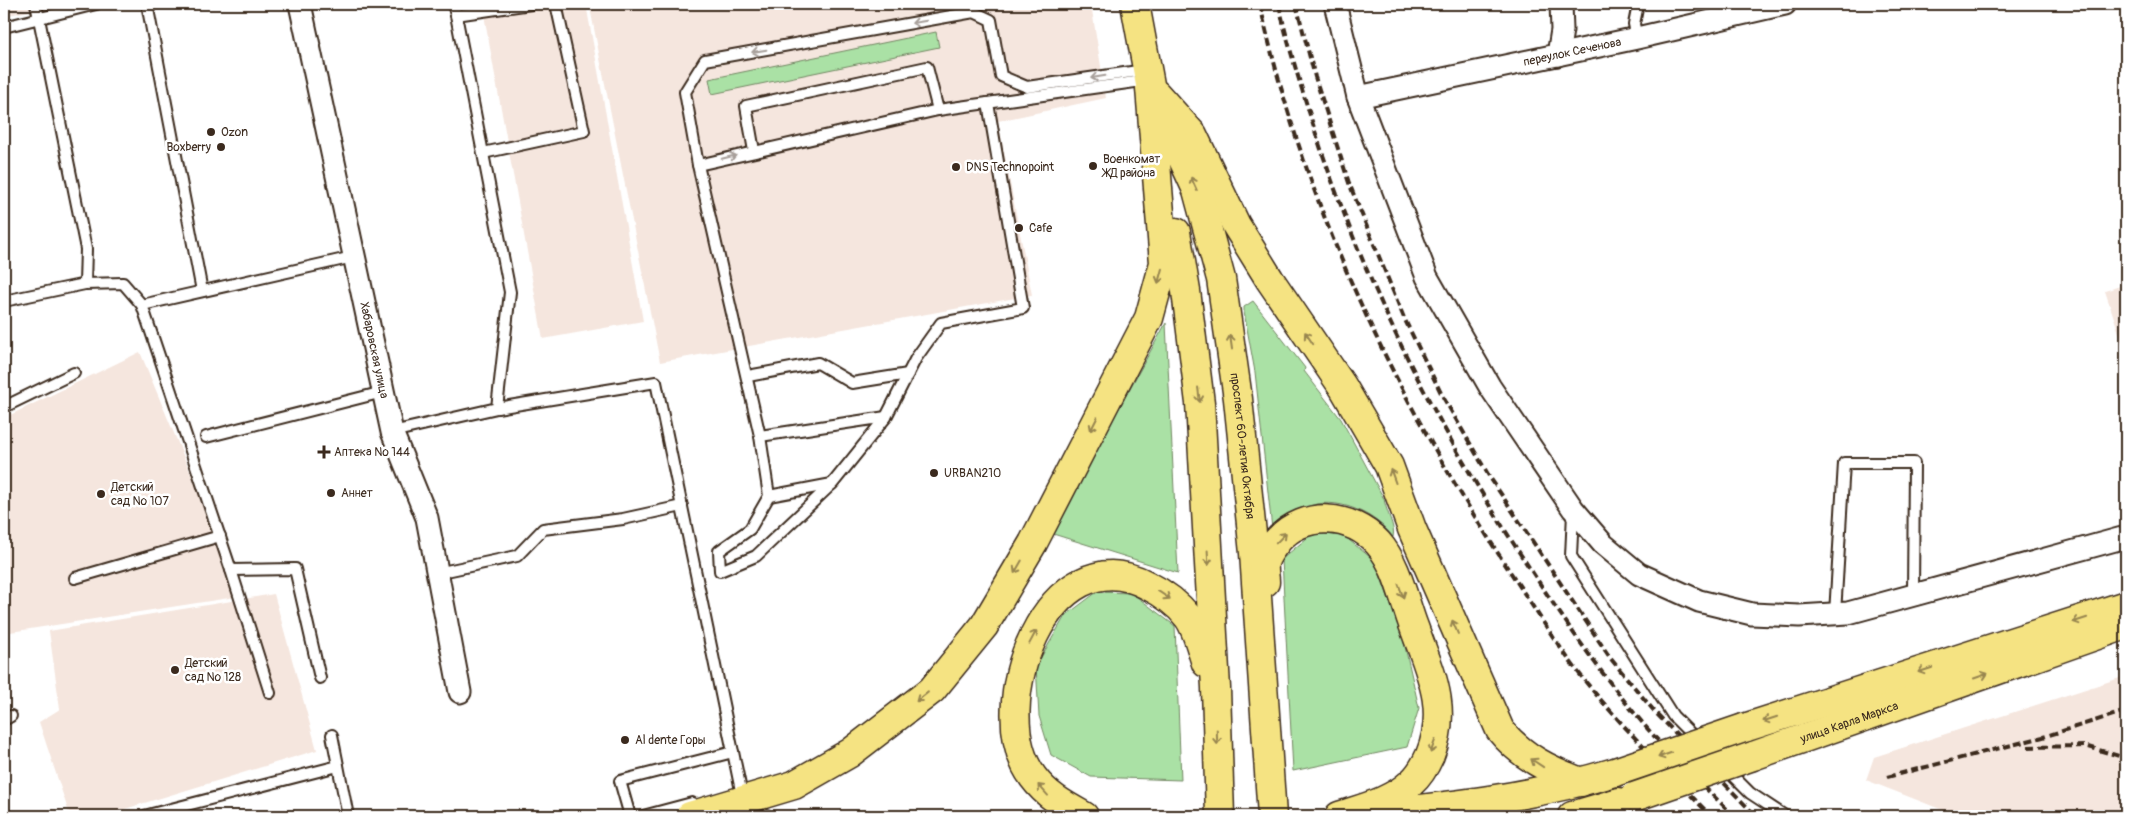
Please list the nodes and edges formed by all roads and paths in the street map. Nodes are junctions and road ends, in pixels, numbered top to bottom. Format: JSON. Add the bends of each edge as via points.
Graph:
{"nodes":[{"id":1,"x":36,"y":4,"type":"edge"},
{"id":2,"x":96,"y":4,"type":"edge"},
{"id":3,"x":147,"y":4,"type":"edge"},
{"id":4,"x":300,"y":4,"type":"edge"},
{"id":5,"x":453,"y":4,"type":"edge"},
{"id":6,"x":531,"y":4,"type":"edge"},
{"id":7,"x":556,"y":4,"type":"edge"},
{"id":8,"x":1135,"y":4,"type":"edge"},
{"id":9,"x":1335,"y":4,"type":"edge"},
{"id":10,"x":1561,"y":4,"type":"edge"},
{"id":11,"x":1638,"y":4,"type":"edge"},
{"id":12,"x":1785,"y":4,"type":"edge"},
{"id":13,"x":456,"y":15,"type":"junction"},
{"id":14,"x":39,"y":18,"type":"junction"},
{"id":15,"x":4,"y":27,"type":"edge"},
{"id":16,"x":1637,"y":38,"type":"junction"},
{"id":17,"x":1558,"y":55,"type":"junction"},
{"id":18,"x":1148,"y":79,"type":"junction"},
{"id":19,"x":1358,"y":97,"type":"junction"},
{"id":20,"x":988,"y":103,"type":"junction"},
{"id":21,"x":938,"y":110,"type":"junction"},
{"id":22,"x":754,"y":151,"type":"junction"},
{"id":23,"x":483,"y":153,"type":"junction"},
{"id":24,"x":698,"y":165,"type":"junction"},
{"id":25,"x":353,"y":257,"type":"junction"},
{"id":26,"x":84,"y":284,"type":"junction"},
{"id":27,"x":202,"y":291,"type":"junction"},
{"id":28,"x":4,"y":301,"type":"edge"},
{"id":29,"x":142,"y":305,"type":"junction"},
{"id":30,"x":74,"y":373,"type":"dead end"},
{"id":31,"x":908,"y":374,"type":"junction"},
{"id":32,"x":748,"y":376,"type":"junction"},
{"id":33,"x":382,"y":392,"type":"junction"},
{"id":34,"x":4,"y":407,"type":"edge"},
{"id":35,"x":497,"y":408,"type":"junction"},
{"id":36,"x":886,"y":417,"type":"junction"},
{"id":37,"x":392,"y":432,"type":"junction"},
{"id":38,"x":760,"y":436,"type":"junction"},
{"id":39,"x":206,"y":437,"type":"dead end"},
{"id":40,"x":833,"y":483,"type":"junction"},
{"id":41,"x":769,"y":496,"type":"junction"},
{"id":42,"x":682,"y":506,"type":"junction"},
{"id":43,"x":1573,"y":509,"type":"junction"},
{"id":44,"x":220,"y":536,"type":"junction"},
{"id":45,"x":2126,"y":537,"type":"edge"},
{"id":46,"x":231,"y":570,"type":"junction"},
{"id":47,"x":437,"y":573,"type":"junction"},
{"id":48,"x":75,"y":578,"type":"dead end"},
{"id":49,"x":1913,"y":595,"type":"junction"},
{"id":50,"x":2126,"y":605,"type":"edge"},
{"id":51,"x":1836,"y":614,"type":"junction"},
{"id":52,"x":2126,"y":625,"type":"edge"},
{"id":53,"x":320,"y":678,"type":"dead end"},
{"id":54,"x":1216,"y":688,"type":"junction"},
{"id":55,"x":460,"y":692,"type":"dead end"},
{"id":56,"x":270,"y":693,"type":"dead end"},
{"id":57,"x":332,"y":735,"type":"dead end"},
{"id":58,"x":733,"y":752,"type":"junction"},
{"id":59,"x":338,"y":766,"type":"junction"},
{"id":60,"x":1270,"y":774,"type":"junction"},
{"id":61,"x":1581,"y":782,"type":"junction"},
{"id":62,"x":1627,"y":800,"type":"junction"},
{"id":63,"x":745,"y":802,"type":"edge"},
{"id":64,"x":144,"y":816,"type":"edge"},
{"id":65,"x":348,"y":816,"type":"edge"},
{"id":66,"x":630,"y":816,"type":"edge"},
{"id":67,"x":643,"y":816,"type":"edge"},
{"id":68,"x":690,"y":816,"type":"edge"},
{"id":69,"x":1084,"y":816,"type":"edge"},
{"id":70,"x":1220,"y":816,"type":"edge"},
{"id":71,"x":1272,"y":816,"type":"edge"},
{"id":72,"x":1340,"y":816,"type":"edge"},
{"id":73,"x":1572,"y":816,"type":"edge"},
{"id":74,"x":1595,"y":816,"type":"edge"},
{"id":75,"x":1785,"y":816,"type":"edge"}],
"edges":[{"from":1,"to":14,"type":"lane"},
{"from":2,"to":14,"type":"lane"},
{"from":3,"to":27,"type":"lane"},
{"from":4,"to":25,"type":"street","name":"Хабаровская улица"},
{"from":5,"to":13,"type":"lane"},
{"from":6,"to":13,"type":"lane"},
{"from":7,"to":23,"type":"lane","via":[[584,131]]},
{"from":8,"to":18,"type":"main road","name":"проспект 60-летия Октября"},
{"from":9,"to":19,"type":"street"},
{"from":10,"to":17,"type":"street","via":[[1562,30]]},
{"from":11,"to":16,"type":"lane","via":[[1634,12]]},
{"from":12,"to":16,"type":"street","name":"переулок Сеченова"},
{"from":13,"to":23,"type":"lane"},
{"from":14,"to":15,"type":"lane"},
{"from":14,"to":26,"type":"lane","via":[[86,249]]},
{"from":16,"to":17,"type":"street","name":"переулок Сеченова"},
{"from":17,"to":19,"type":"street","name":"переулок Сеченова"},
{"from":18,"to":20,"type":"lane"},
{"from":18,"to":24,"type":"lane","one_way":true,"via":[[1027,87],[1001,76],[991,20],[974,12],[705,60],[685,92]]},
{"from":18,"to":54,"type":"main road","name":"проспект 60-летия Октября","one_way":true,"via":[[1186,291],[1200,403]]},
{"from":60,"to":18,"type":"main road","name":"проспект 60-летия Октября","one_way":true,"via":[[1254,553],[1238,399],[1221,279],[1197,190]]},
{"from":61,"to":18,"type":"main road","one_way":true,"via":[[1546,769],[1513,746],[1500,730],[1412,529],[1389,466],[1343,387],[1236,225],[1193,135]]},
{"from":18,"to":63,"type":"main road","one_way":true,"via":[[1164,263],[1149,318],[1033,543],[984,626],[932,690],[850,753],[794,785]]},
{"from":19,"to":43,"type":"street","via":[[1427,277],[1490,388]]},
{"from":20,"to":21,"type":"lane"},
{"from":20,"to":31,"type":"lane","via":[[1023,308],[941,323]]},
{"from":21,"to":22,"type":"lane"},
{"from":21,"to":22,"type":"lane","via":[[927,67],[746,106]]},
{"from":24,"to":22,"type":"lane","one_way":true},
{"from":23,"to":35,"type":"lane","via":[[510,292]]},
{"from":24,"to":32,"type":"lane"},
{"from":25,"to":27,"type":"lane"},
{"from":25,"to":33,"type":"street","name":"Хабаровская улица"},
{"from":26,"to":28,"type":"lane"},
{"from":26,"to":29,"type":"lane","via":[[123,283]]},
{"from":27,"to":29,"type":"lane"},
{"from":29,"to":44,"type":"lane"},
{"from":30,"to":34,"type":"lane"},
{"from":31,"to":32,"type":"lane","via":[[852,383],[818,363]]},
{"from":31,"to":36,"type":"lane"},
{"from":32,"to":38,"type":"lane"},
{"from":33,"to":37,"type":"street","name":"Хабаровская улица"},
{"from":33,"to":39,"type":"lane"},
{"from":35,"to":37,"type":"lane"},
{"from":35,"to":42,"type":"lane","via":[[656,382]]},
{"from":36,"to":38,"type":"lane"},
{"from":36,"to":40,"type":"lane"},
{"from":37,"to":47,"type":"street","name":"Хабаровская улица","via":[[427,518]]},
{"from":38,"to":41,"type":"lane"},
{"from":40,"to":41,"type":"lane"},
{"from":40,"to":41,"type":"lane","via":[[756,556],[720,570],[719,551],[750,529]]},
{"from":42,"to":47,"type":"lane","via":[[623,519],[543,528],[517,556]]},
{"from":42,"to":58,"type":"lane"},
{"from":43,"to":51,"type":"street","via":[[1603,544],[1639,574],[1699,601],[1752,614]]},
{"from":43,"to":75,"type":"lane","via":[[1571,556],[1673,716],[1750,793]]},
{"from":44,"to":46,"type":"lane"},
{"from":44,"to":48,"type":"lane"},
{"from":45,"to":49,"type":"street"},
{"from":46,"to":53,"type":"lane","via":[[295,569]]},
{"from":46,"to":56,"type":"lane"},
{"from":47,"to":55,"type":"street","name":"Хабаровская улица"},
{"from":49,"to":51,"type":"street"},
{"from":49,"to":51,"type":"lane","via":[[1914,463],[1844,463]]},
{"from":50,"to":61,"type":"main road","name":"улица Карла Маркса","one_way":true,"bridge":true},
{"from":62,"to":52,"type":"main road","name":"улица Карла Маркса","one_way":true,"bridge":true},
{"from":69,"to":54,"type":"main road","one_way":true,"via":[[1050,797],[1031,775],[1020,748],[1015,713],[1016,685],[1025,654],[1041,624],[1062,596],[1082,581],[1105,575],[1137,579],[1167,595],[1189,618]]},
{"from":54,"to":70,"type":"main road","name":"проспект 60-летия Октября","one_way":true},
{"from":57,"to":59,"type":"lane"},
{"from":58,"to":63,"type":"lane"},
{"from":58,"to":66,"type":"lane","via":[[620,781]]},
{"from":59,"to":64,"type":"lane"},
{"from":59,"to":65,"type":"lane"},
{"from":60,"to":71,"type":"main road","name":"проспект 60-летия Октября"},
{"from":60,"to":72,"type":"main road","one_way":true,"via":[[1264,563],[1285,532],[1301,522],[1337,520],[1358,527],[1379,544],[1393,569],[1436,690],[1439,716],[1435,742],[1412,783],[1385,799]]},
{"from":61,"to":72,"type":"main road","via":[[1432,809]]},
{"from":62,"to":73,"type":"main road","name":"улица Карла Маркса"},
{"from":62,"to":74,"type":"main road"},
{"from":63,"to":67,"type":"lane"},
{"from":63,"to":68,"type":"main road"}]}
